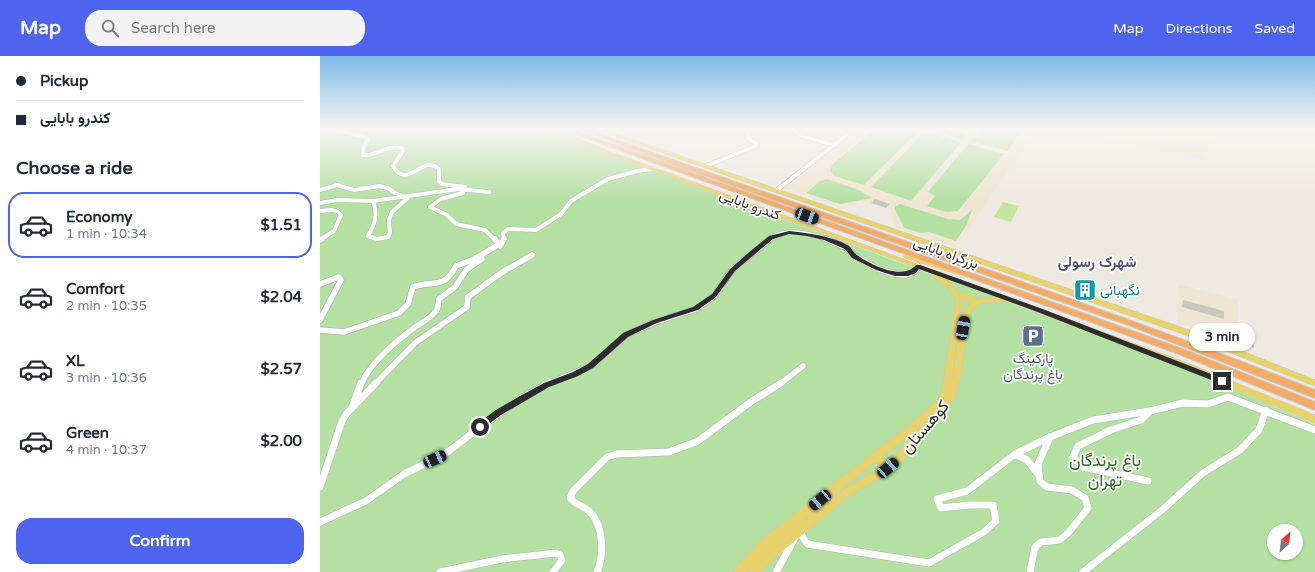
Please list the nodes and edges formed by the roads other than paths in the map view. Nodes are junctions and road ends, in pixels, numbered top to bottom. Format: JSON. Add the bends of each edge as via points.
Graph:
{"nodes":[{"id":1,"x":362,"y":153,"type":"edge"},
{"id":2,"x":374,"y":153,"type":"edge"},
{"id":3,"x":402,"y":153,"type":"edge"},
{"id":4,"x":609,"y":153,"type":"edge"},
{"id":5,"x":613,"y":153,"type":"edge"},
{"id":6,"x":634,"y":153,"type":"edge"},
{"id":7,"x":659,"y":153,"type":"edge"},
{"id":8,"x":666,"y":153,"type":"edge"},
{"id":9,"x":738,"y":153,"type":"edge"},
{"id":10,"x":825,"y":153,"type":"edge"},
{"id":11,"x":625,"y":159,"type":"junction"},
{"id":12,"x":706,"y":166,"type":"junction"},
{"id":13,"x":653,"y":169,"type":"junction"},
{"id":14,"x":464,"y":189,"type":"junction"},
{"id":15,"x":320,"y":190,"type":"edge"},
{"id":16,"x":777,"y":190,"type":"junction"},
{"id":17,"x":489,"y":192,"type":"dead end"},
{"id":18,"x":406,"y":196,"type":"junction"},
{"id":19,"x":373,"y":201,"type":"junction"},
{"id":20,"x":320,"y":204,"type":"edge"},
{"id":21,"x":320,"y":211,"type":"edge"},
{"id":22,"x":789,"y":219,"type":"junction"},
{"id":23,"x":320,"y":240,"type":"edge"},
{"id":24,"x":498,"y":245,"type":"junction"},
{"id":25,"x":532,"y":255,"type":"dead end"},
{"id":26,"x":486,"y":256,"type":"dead end"},
{"id":27,"x":921,"y":267,"type":"junction"},
{"id":28,"x":985,"y":280,"type":"junction"},
{"id":29,"x":320,"y":284,"type":"edge"},
{"id":30,"x":959,"y":300,"type":"junction"},
{"id":31,"x":1013,"y":301,"type":"junction"},
{"id":32,"x":972,"y":304,"type":"junction"},
{"id":33,"x":320,"y":320,"type":"edge"},
{"id":34,"x":320,"y":330,"type":"edge"},
{"id":35,"x":803,"y":366,"type":"dead end"},
{"id":36,"x":1315,"y":383,"type":"edge"},
{"id":37,"x":1315,"y":394,"type":"edge"},
{"id":38,"x":1315,"y":406,"type":"edge"},
{"id":39,"x":352,"y":407,"type":"junction"},
{"id":40,"x":1266,"y":410,"type":"junction"},
{"id":41,"x":1150,"y":411,"type":"junction"},
{"id":42,"x":1315,"y":419,"type":"edge"},
{"id":43,"x":1315,"y":430,"type":"edge"},
{"id":44,"x":1050,"y":437,"type":"junction"},
{"id":45,"x":1015,"y":454,"type":"junction"},
{"id":46,"x":875,"y":457,"type":"junction"},
{"id":47,"x":888,"y":468,"type":"junction"},
{"id":48,"x":1038,"y":474,"type":"junction"},
{"id":49,"x":1148,"y":482,"type":"dead end"},
{"id":50,"x":320,"y":487,"type":"edge"},
{"id":51,"x":320,"y":522,"type":"edge"},
{"id":52,"x":801,"y":530,"type":"junction"},
{"id":53,"x":440,"y":572,"type":"edge"},
{"id":54,"x":553,"y":572,"type":"edge"},
{"id":55,"x":597,"y":572,"type":"edge"},
{"id":56,"x":739,"y":572,"type":"edge"},
{"id":57,"x":754,"y":572,"type":"edge"},
{"id":58,"x":776,"y":572,"type":"edge"},
{"id":59,"x":1030,"y":572,"type":"edge"},
{"id":60,"x":1083,"y":572,"type":"edge"}],
"edges":[{"from":1,"to":2,"type":"street","via":[[370,156]]},
{"from":3,"to":14,"type":"street","via":[[394,166],[398,172],[408,175],[422,166],[434,165],[439,169],[439,181],[442,184],[464,186]]},
{"from":4,"to":11,"type":"main road","name":"کندرو بابایی"},
{"from":5,"to":11,"type":"main road"},
{"from":6,"to":28,"type":"highway","name":"بزرگراه بابایی"},
{"from":7,"to":37,"type":"highway","name":"بزرگراه بابایی","via":[[1068,300]]},
{"from":8,"to":12,"type":"main road","name":"کندرو بابایی"},
{"from":9,"to":12,"type":"street"},
{"from":10,"to":16,"type":"street"},
{"from":11,"to":13,"type":"main road","name":"کندرو بابایی"},
{"from":12,"to":16,"type":"main road","name":"کندرو بابایی"},
{"from":13,"to":22,"type":"main road","name":"کندرو بابایی"},
{"from":13,"to":24,"type":"street","via":[[608,179],[571,201],[561,214],[538,229],[504,231],[503,244]]},
{"from":14,"to":17,"type":"street"},
{"from":14,"to":18,"type":"street"},
{"from":14,"to":24,"type":"street","via":[[463,193],[437,201],[430,207],[447,215],[456,224],[485,230]]},
{"from":15,"to":18,"type":"street","via":[[337,185],[354,190],[378,186]]},
{"from":16,"to":36,"type":"main road","name":"کندرو بابایی","via":[[1186,332]]},
{"from":18,"to":19,"type":"street"},
{"from":18,"to":19,"type":"street","via":[[408,198],[391,213],[390,234],[382,238],[368,236],[375,224],[376,209]]},
{"from":19,"to":20,"type":"street","via":[[337,200]]},
{"from":21,"to":23,"type":"street","via":[[333,209],[340,212],[340,215],[334,230]]},
{"from":22,"to":27,"type":"main road","name":"کندرو بابایی"},
{"from":22,"to":28,"type":"main road","via":[[926,264]]},
{"from":24,"to":34,"type":"street","via":[[474,260],[456,266],[445,281],[413,287],[408,304],[399,313],[344,332]]},
{"from":25,"to":39,"type":"street","via":[[500,273],[468,297],[467,307],[418,341]]},
{"from":26,"to":39,"type":"street","via":[[467,269],[455,287],[439,299],[438,307],[433,313],[394,343],[372,365],[355,394]]},
{"from":27,"to":30,"type":"main road","via":[[950,286]]},
{"from":27,"to":31,"type":"main road","name":"کندرو بابایی"},
{"from":27,"to":51,"type":"street","via":[[906,275],[895,274],[878,269],[854,256],[847,248],[826,239],[789,232],[771,238],[732,270],[714,296],[696,309],[655,322],[626,335],[591,366],[522,398],[445,454],[404,474],[366,501]]},
{"from":28,"to":38,"type":"highway","name":"بزرگراه بابایی","via":[[1182,352]]},
{"from":29,"to":33,"type":"street","via":[[341,278]]},
{"from":30,"to":32,"type":"main road","via":[[962,296],[970,297],[974,300]]},
{"from":30,"to":46,"type":"main road","name":"کوهستان","via":[[945,393],[940,402],[912,428]]},
{"from":31,"to":32,"type":"main road","via":[[991,300]]},
{"from":31,"to":42,"type":"main road","name":"کندرو بابایی","via":[[1179,363]]},
{"from":32,"to":47,"type":"main road","name":"کوهستان","via":[[965,317],[950,399]]},
{"from":35,"to":55,"type":"street","via":[[698,441],[669,452],[616,454],[607,457],[595,468],[573,491],[570,498],[590,513],[597,525],[602,560]]},
{"from":39,"to":50,"type":"street","via":[[342,421]]},
{"from":40,"to":41,"type":"street","via":[[1228,397],[1208,404],[1183,403]]},
{"from":40,"to":43,"type":"street"},
{"from":40,"to":60,"type":"street","via":[[1259,430],[1240,450],[1203,473],[1162,510]]},
{"from":41,"to":44,"type":"street","via":[[1093,420]]},
{"from":41,"to":49,"type":"street","via":[[1142,420],[1112,430],[1078,446],[1073,457],[1083,467]]},
{"from":44,"to":45,"type":"street"},
{"from":44,"to":48,"type":"street","via":[[1038,464]]},
{"from":45,"to":48,"type":"street","via":[[1027,460]]},
{"from":45,"to":52,"type":"street","via":[[967,491],[937,499],[942,508],[993,504],[996,521],[984,532],[929,563],[807,544]]},
{"from":46,"to":47,"type":"main road"},
{"from":46,"to":56,"type":"main road","name":"کوهستان","via":[[766,544]]},
{"from":47,"to":52,"type":"main road","name":"کوهستان","via":[[846,493]]},
{"from":48,"to":59,"type":"street","via":[[1040,481],[1047,487],[1072,490],[1085,498],[1088,508],[1060,540],[1041,542],[1035,548]]},
{"from":52,"to":57,"type":"main road","name":"کوهستان"},
{"from":52,"to":58,"type":"street"},
{"from":53,"to":54,"type":"street","via":[[502,559],[556,553],[562,560]]}]}
